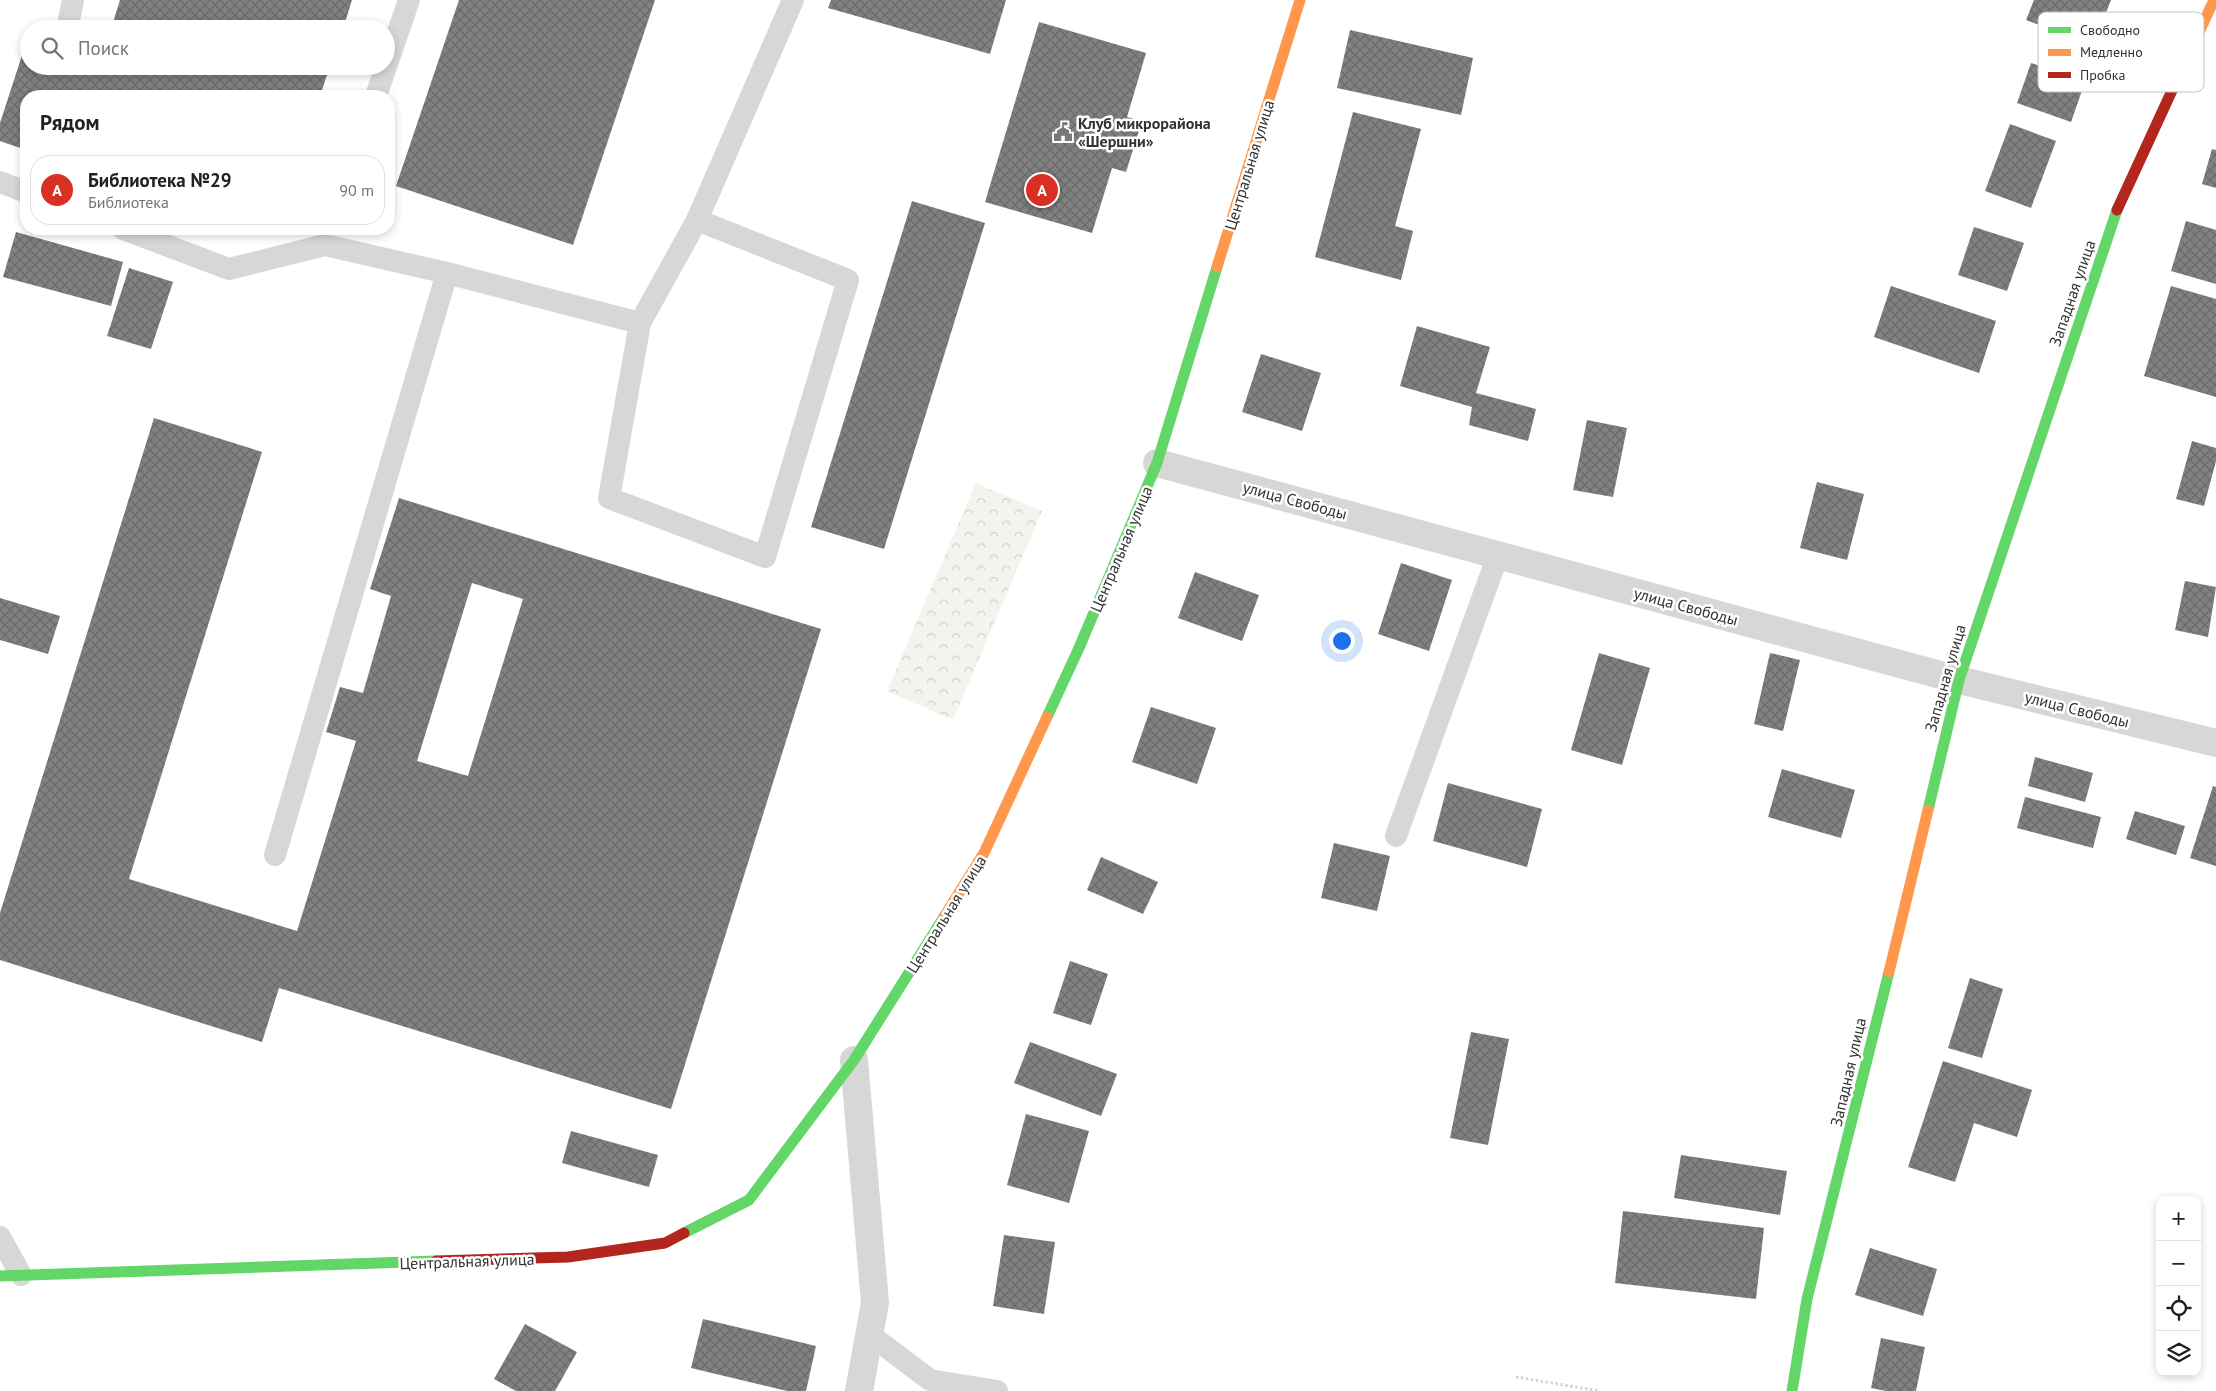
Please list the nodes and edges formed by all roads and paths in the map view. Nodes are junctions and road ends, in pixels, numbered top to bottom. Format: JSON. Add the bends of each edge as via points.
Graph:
{"nodes":[{"id":1,"x":410,"y":0,"type":"edge"},
{"id":2,"x":793,"y":0,"type":"edge"},
{"id":3,"x":1300,"y":0,"type":"edge"},
{"id":4,"x":2214,"y":0,"type":"edge"},
{"id":5,"x":2204,"y":21,"type":"edge"},
{"id":6,"x":395,"y":42,"type":"edge"},
{"id":7,"x":383,"y":75,"type":"edge"},
{"id":8,"x":378,"y":90,"type":"edge"},
{"id":9,"x":2171,"y":92,"type":"edge"},
{"id":10,"x":0,"y":182,"type":"edge"},
{"id":11,"x":20,"y":190,"type":"edge"},
{"id":12,"x":697,"y":220,"type":"junction"},
{"id":13,"x":139,"y":235,"type":"edge"},
{"id":14,"x":328,"y":237,"type":"edge"},
{"id":15,"x":448,"y":273,"type":"junction"},
{"id":16,"x":640,"y":323,"type":"junction"},
{"id":17,"x":1157,"y":463,"type":"junction"},
{"id":18,"x":1498,"y":555,"type":"junction"},
{"id":19,"x":1959,"y":680,"type":"junction"},
{"id":20,"x":2216,"y":743,"type":"edge"},
{"id":21,"x":1396,"y":836,"type":"dead end"},
{"id":22,"x":275,"y":855,"type":"dead end"},
{"id":23,"x":854,"y":1060,"type":"junction"},
{"id":24,"x":0,"y":1236,"type":"edge"},
{"id":25,"x":11,"y":1275,"type":"edge"},
{"id":26,"x":869,"y":1334,"type":"junction"},
{"id":27,"x":1516,"y":1377,"type":"dead end"},
{"id":28,"x":859,"y":1391,"type":"edge"},
{"id":29,"x":997,"y":1391,"type":"edge"},
{"id":30,"x":1600,"y":1391,"type":"edge"},
{"id":31,"x":1792,"y":1391,"type":"edge"}],
"edges":[{"from":1,"to":6,"type":"lane"},
{"from":2,"to":12,"type":"lane"},
{"from":3,"to":17,"type":"street","name":"Центральная улица"},
{"from":4,"to":5,"type":"street","name":"Западная улица"},
{"from":7,"to":8,"type":"lane"},
{"from":9,"to":19,"type":"street","name":"Западная улица","via":[[2122,196]]},
{"from":10,"to":11,"type":"lane"},
{"from":12,"to":16,"type":"lane"},
{"from":12,"to":16,"type":"lane","via":[[848,280],[765,557],[609,498]]},
{"from":13,"to":14,"type":"lane","via":[[229,269]]},
{"from":14,"to":15,"type":"lane"},
{"from":15,"to":16,"type":"lane"},
{"from":15,"to":22,"type":"lane"},
{"from":17,"to":18,"type":"street","name":"улица Свободы"},
{"from":17,"to":23,"type":"street","name":"Центральная улица","via":[[1079,648],[984,854]]},
{"from":18,"to":19,"type":"street","name":"улица Свободы"},
{"from":18,"to":21,"type":"lane"},
{"from":19,"to":20,"type":"street","name":"улица Свободы"},
{"from":19,"to":31,"type":"street","name":"Западная улица","via":[[1847,1145],[1806,1299]]},
{"from":23,"to":25,"type":"street","name":"Центральная улица","via":[[749,1200],[665,1243],[568,1257]]},
{"from":23,"to":26,"type":"street","via":[[875,1303]]},
{"from":24,"to":25,"type":"lane"},
{"from":26,"to":28,"type":"street"},
{"from":26,"to":29,"type":"lane","via":[[930,1380]]},
{"from":27,"to":30,"type":"path"}]}
